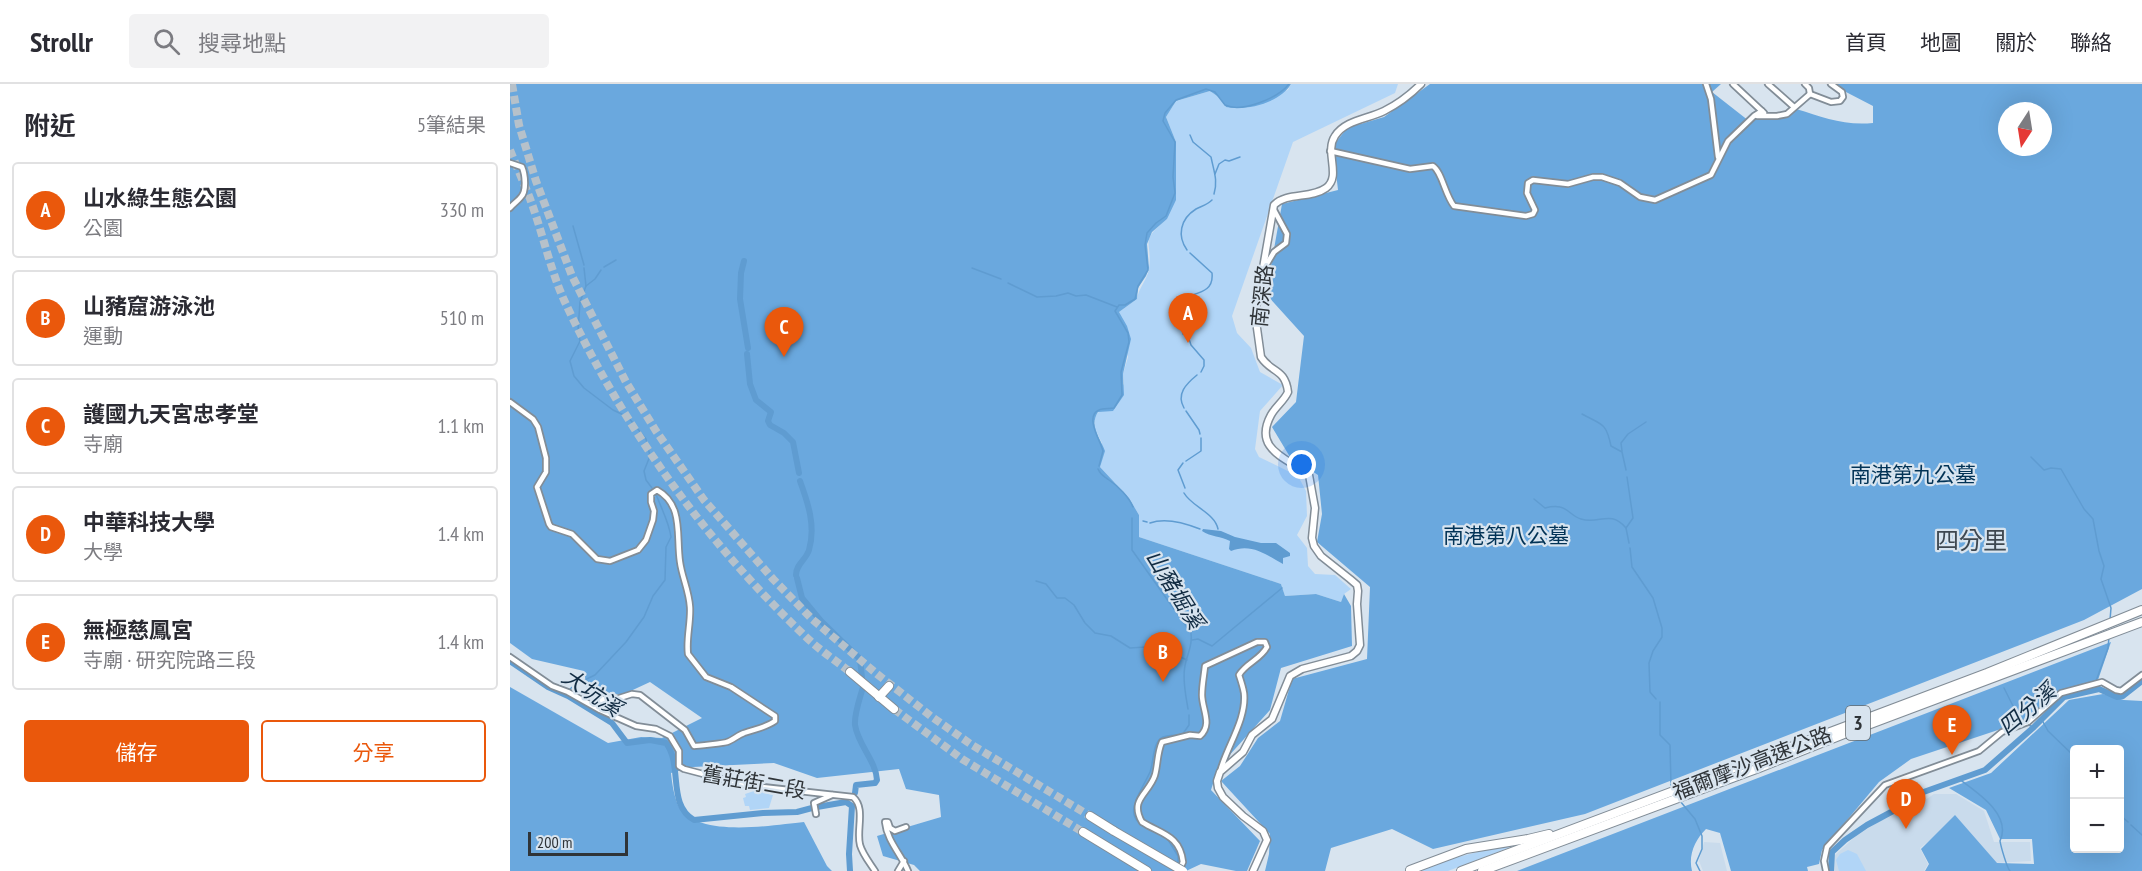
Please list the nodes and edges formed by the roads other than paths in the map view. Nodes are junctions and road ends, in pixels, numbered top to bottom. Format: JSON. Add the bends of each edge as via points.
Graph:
{"nodes":[{"id":1,"x":1421,"y":84,"type":"edge"},
{"id":2,"x":1706,"y":84,"type":"edge"},
{"id":3,"x":1733,"y":84,"type":"edge"},
{"id":4,"x":1768,"y":84,"type":"edge"},
{"id":5,"x":1804,"y":84,"type":"edge"},
{"id":6,"x":1832,"y":84,"type":"edge"},
{"id":7,"x":1810,"y":94,"type":"junction"},
{"id":8,"x":1794,"y":107,"type":"junction"},
{"id":9,"x":1762,"y":111,"type":"junction"},
{"id":10,"x":1754,"y":116,"type":"junction"},
{"id":11,"x":1769,"y":116,"type":"junction"},
{"id":12,"x":1330,"y":151,"type":"junction"},
{"id":13,"x":1718,"y":158,"type":"junction"},
{"id":14,"x":510,"y":163,"type":"edge"},
{"id":15,"x":510,"y":208,"type":"edge"},
{"id":16,"x":1274,"y":210,"type":"junction"},
{"id":17,"x":1263,"y":269,"type":"junction"},
{"id":18,"x":510,"y":402,"type":"edge"},
{"id":19,"x":2138,"y":612,"type":"edge"},
{"id":20,"x":2140,"y":622,"type":"edge"},
{"id":21,"x":510,"y":657,"type":"edge"},
{"id":22,"x":850,"y":672,"type":"tunnel mouth"},
{"id":23,"x":2142,"y":675,"type":"edge"},
{"id":24,"x":1986,"y":677,"type":"junction"},
{"id":25,"x":889,"y":686,"type":"dead end"},
{"id":26,"x":879,"y":697,"type":"junction"},
{"id":27,"x":894,"y":710,"type":"tunnel mouth"},
{"id":28,"x":616,"y":717,"type":"junction"},
{"id":29,"x":1220,"y":772,"type":"junction"},
{"id":30,"x":835,"y":794,"type":"junction"},
{"id":31,"x":1642,"y":807,"type":"junction"},
{"id":32,"x":1619,"y":812,"type":"junction"},
{"id":33,"x":816,"y":814,"type":"dead end"},
{"id":34,"x":1090,"y":816,"type":"tunnel mouth"},
{"id":35,"x":1100,"y":823,"type":"junction"},
{"id":36,"x":906,"y":827,"type":"dead end"},
{"id":37,"x":1083,"y":832,"type":"tunnel mouth"},
{"id":38,"x":1092,"y":837,"type":"junction"},
{"id":39,"x":1521,"y":856,"type":"junction"},
{"id":40,"x":904,"y":861,"type":"junction"},
{"id":41,"x":875,"y":871,"type":"edge"},
{"id":42,"x":898,"y":871,"type":"edge"},
{"id":43,"x":908,"y":871,"type":"edge"},
{"id":44,"x":1147,"y":871,"type":"edge"},
{"id":45,"x":1181,"y":871,"type":"edge"},
{"id":46,"x":1253,"y":871,"type":"edge"},
{"id":47,"x":1409,"y":871,"type":"edge"},
{"id":48,"x":1461,"y":871,"type":"edge"},
{"id":49,"x":1482,"y":871,"type":"edge"},
{"id":50,"x":1491,"y":871,"type":"edge"},
{"id":51,"x":1826,"y":871,"type":"edge"}],
"edges":[{"from":1,"to":12,"type":"main road","via":[[1386,110],[1342,128]]},
{"from":2,"to":13,"type":"street"},
{"from":3,"to":9,"type":"street"},
{"from":4,"to":8,"type":"street"},
{"from":5,"to":7,"type":"street"},
{"from":6,"to":7,"type":"street","via":[[1842,92],[1840,101],[1831,102]]},
{"from":7,"to":8,"type":"street"},
{"from":8,"to":11,"type":"street","via":[[1787,114]]},
{"from":9,"to":10,"type":"street"},
{"from":9,"to":11,"type":"street"},
{"from":10,"to":11,"type":"street"},
{"from":10,"to":13,"type":"street","via":[[1728,141]]},
{"from":12,"to":13,"type":"street","via":[[1410,169],[1433,166],[1454,206],[1526,216],[1535,210],[1527,193],[1530,181],[1568,184],[1602,177],[1620,183],[1644,199],[1655,200],[1708,177]]},
{"from":12,"to":16,"type":"main road","via":[[1331,182],[1320,191],[1279,200]]},
{"from":14,"to":15,"type":"street","via":[[522,167],[525,189]]},
{"from":16,"to":17,"type":"main road","name":"南深路"},
{"from":16,"to":17,"type":"street","via":[[1287,234],[1286,243],[1274,252]]},
{"from":17,"to":29,"type":"main road","name":"南深路","via":[[1255,315],[1259,348],[1264,362],[1284,376],[1288,392],[1269,420],[1267,439],[1276,454],[1309,474],[1315,508],[1314,546],[1357,585],[1360,645],[1351,656],[1290,676],[1272,719],[1252,735],[1243,752]]},
{"from":18,"to":28,"type":"street","via":[[538,427],[546,472],[537,487],[551,527],[572,534],[597,559],[609,561],[638,550],[653,520],[651,494],[657,490],[663,493],[678,523],[680,564],[690,608],[688,654],[706,677],[731,687],[776,716],[767,726],[725,743],[699,747],[694,746],[686,730],[640,695],[600,699]]},
{"from":19,"to":24,"type":"highway","name":"福爾摩沙高速公路","number":"3"},
{"from":20,"to":24,"type":"highway","name":"福爾摩沙高速公路","number":"3"},
{"from":21,"to":28,"type":"street","name":"舊莊街二段","via":[[552,686]]},
{"from":22,"to":26,"type":"highway"},
{"from":23,"to":51,"type":"street","via":[[2121,691],[2101,682],[2061,693],[2028,722],[2002,732],[1980,751],[1886,785],[1827,847]]},
{"from":24,"to":31,"type":"highway","name":"福爾摩沙高速公路","number":"3"},
{"from":25,"to":26,"type":"highway"},
{"from":26,"to":27,"type":"highway"},
{"from":28,"to":30,"type":"street","name":"舊莊街二段","via":[[670,736],[679,751],[679,766],[684,769],[745,785]]},
{"from":29,"to":45,"type":"street","via":[[1242,713],[1245,697],[1239,675],[1267,647],[1260,640],[1205,666],[1202,699],[1207,718],[1203,734],[1162,742],[1153,779],[1139,799],[1137,810],[1142,822],[1169,835],[1178,847],[1183,862]]},
{"from":29,"to":46,"type":"main road","via":[[1218,788],[1223,797],[1263,831],[1267,840]]},
{"from":30,"to":33,"type":"street","via":[[814,803]]},
{"from":30,"to":41,"type":"street","name":"舊莊街二段","via":[[858,801],[860,844]]},
{"from":31,"to":32,"type":"highway","name":"福爾摩沙高速公路","number":"3"},
{"from":31,"to":39,"type":"highway","name":"福爾摩沙高速公路","number":"3"},
{"from":32,"to":47,"type":"highway","via":[[1528,839],[1466,849]]},
{"from":32,"to":48,"type":"highway","name":"福爾摩沙高速公路","number":"3"},
{"from":34,"to":35,"type":"highway"},
{"from":35,"to":38,"type":"highway"},
{"from":35,"to":45,"type":"highway","bridge":true},
{"from":36,"to":40,"type":"street","via":[[895,831],[885,822]]},
{"from":37,"to":38,"type":"highway"},
{"from":38,"to":44,"type":"highway"},
{"from":39,"to":49,"type":"highway","name":"福爾摩沙高速公路","number":"3"},
{"from":39,"to":50,"type":"highway"},
{"from":40,"to":42,"type":"street"},
{"from":40,"to":43,"type":"street"}]}
